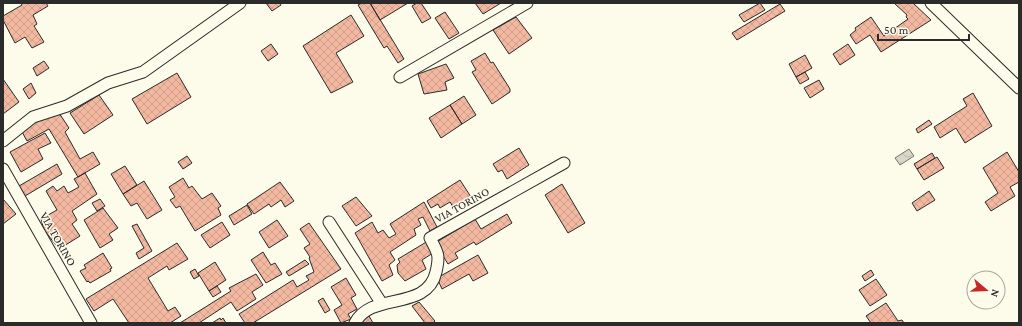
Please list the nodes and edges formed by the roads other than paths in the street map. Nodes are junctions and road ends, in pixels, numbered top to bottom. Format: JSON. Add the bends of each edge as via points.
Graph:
{"nodes":[{"id":1,"x":240,"y":3,"type":"edge"},
{"id":2,"x":526,"y":3,"type":"edge"},
{"id":3,"x":931,"y":3,"type":"edge"},
{"id":4,"x":400,"y":77,"type":"dead end"},
{"id":5,"x":1019,"y":88,"type":"edge"},
{"id":6,"x":3,"y":141,"type":"edge"},
{"id":7,"x":564,"y":163,"type":"dead end"},
{"id":8,"x":3,"y":168,"type":"edge"},
{"id":9,"x":329,"y":222,"type":"dead end"},
{"id":10,"x":382,"y":304,"type":"junction"},
{"id":11,"x":91,"y":323,"type":"edge"},
{"id":12,"x":355,"y":323,"type":"edge"}],
"edges":[{"from":1,"to":6,"type":"street","via":[[143,72],[98,88],[62,108],[34,117]]},
{"from":2,"to":4,"type":"street"},
{"from":3,"to":5,"type":"street"},
{"from":7,"to":10,"type":"street","name":"VIA TORINO","via":[[430,238],[440,256],[430,288],[416,296]]},
{"from":8,"to":11,"type":"street","name":"VIA TORINO"},
{"from":9,"to":10,"type":"street"},
{"from":10,"to":12,"type":"street","name":"VIA TORINO","via":[[358,317]]}]}
